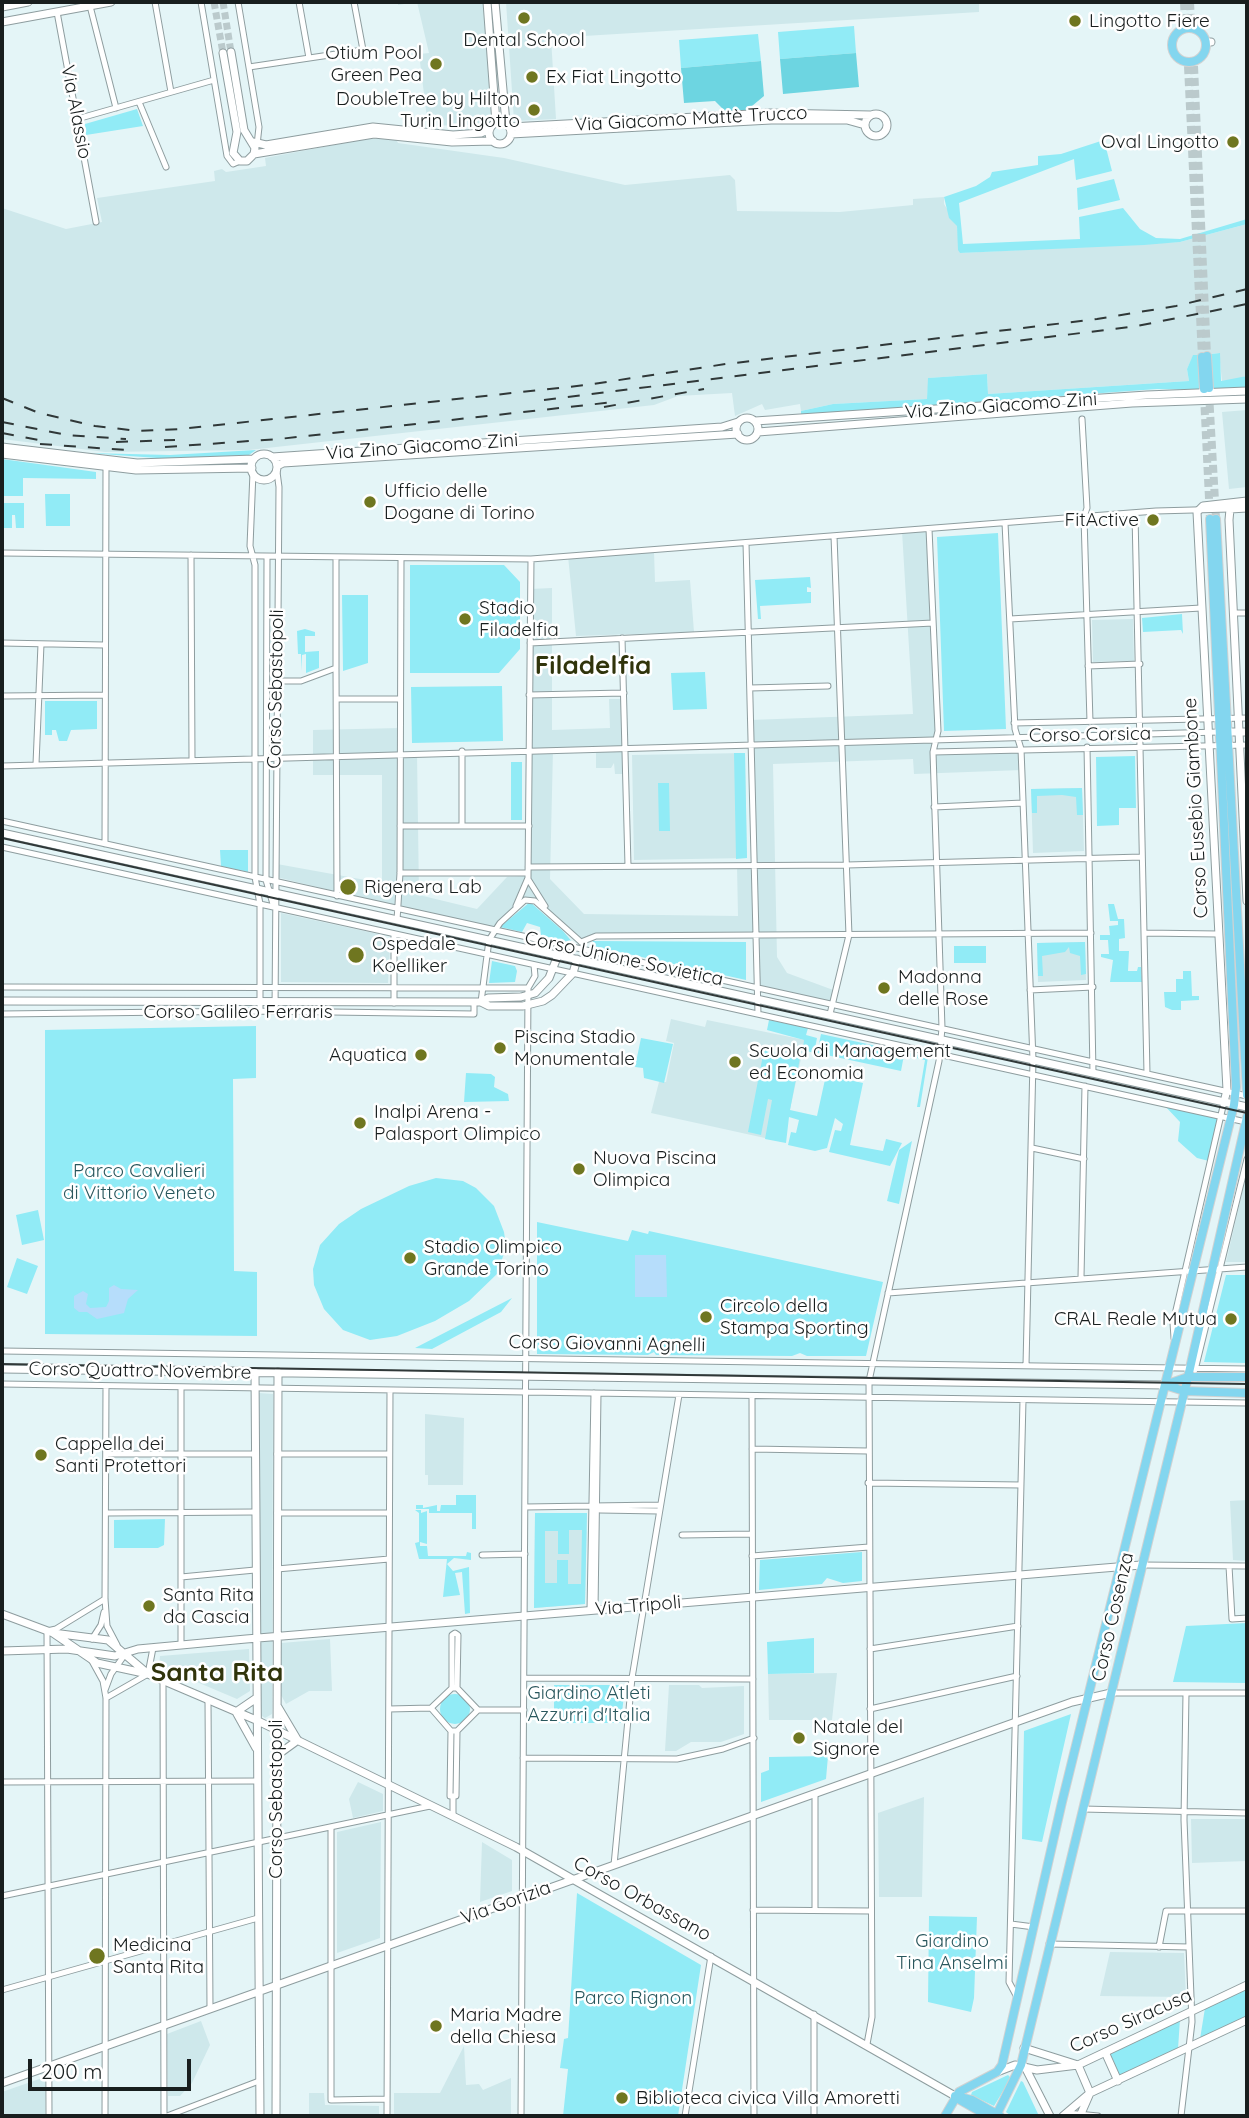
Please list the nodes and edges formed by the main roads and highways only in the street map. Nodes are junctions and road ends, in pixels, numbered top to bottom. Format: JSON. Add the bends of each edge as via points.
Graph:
{"nodes":[{"id":1,"x":1191,"y":64,"type":"joint"},
{"id":2,"x":1205,"y":356,"type":"tunnel mouth"},
{"id":3,"x":1206,"y":388,"type":"tunnel mouth"},
{"id":4,"x":1213,"y":519,"type":"tunnel mouth"},
{"id":5,"x":1233,"y":934,"type":"junction"},
{"id":6,"x":1247,"y":1096,"type":"edge"},
{"id":7,"x":1234,"y":1105,"type":"joint"},
{"id":8,"x":1247,"y":1121,"type":"edge"},
{"id":9,"x":1191,"y":1372,"type":"junction"},
{"id":10,"x":1247,"y":1377,"type":"edge"},
{"id":11,"x":1165,"y":1385,"type":"junction"},
{"id":12,"x":1247,"y":1393,"type":"edge"},
{"id":13,"x":1183,"y":1397,"type":"junction"},
{"id":14,"x":955,"y":2096,"type":"junction"},
{"id":15,"x":946,"y":2116,"type":"edge"},
{"id":16,"x":988,"y":2116,"type":"edge"},
{"id":17,"x":998,"y":2116,"type":"edge"}],
"edges":[{"from":1,"to":1,"type":"main road","via":[[1208,42],[1188,25],[1177,32],[1171,45],[1176,57]]},
{"from":2,"to":3,"type":"main road"},
{"from":4,"to":5,"type":"main road","name":"Corso Eusebio Giambone","via":[[1223,732],[1219,745]]},
{"from":5,"to":6,"type":"main road","name":"Corso Eusebio Giambone"},
{"from":5,"to":7,"type":"main road","name":"Corso Eusebio Giambone"},
{"from":7,"to":11,"type":"main road","name":"Corso Cosenza"},
{"from":8,"to":9,"type":"main road","name":"Corso Cosenza"},
{"from":9,"to":10,"type":"main road","name":"Corso Giovanni Agnelli","via":[[1201,1377]]},
{"from":9,"to":11,"type":"main road","name":"Corso Giovanni Agnelli"},
{"from":9,"to":13,"type":"main road","name":"Corso Cosenza"},
{"from":11,"to":13,"type":"main road","name":"Corso Giovanni Agnelli"},
{"from":11,"to":14,"type":"main road","name":"Corso Cosenza","via":[[1002,2064],[997,2072]]},
{"from":12,"to":13,"type":"main road","name":"Corso Giovanni Agnelli","via":[[1199,1392]]},
{"from":13,"to":17,"type":"main road","name":"Corso Cosenza","via":[[1023,2066]]},
{"from":14,"to":15,"type":"main road"},
{"from":14,"to":16,"type":"main road","name":"Corso Orbassano"},
{"from":14,"to":17,"type":"main road","name":"Corso Orbassano"}]}
